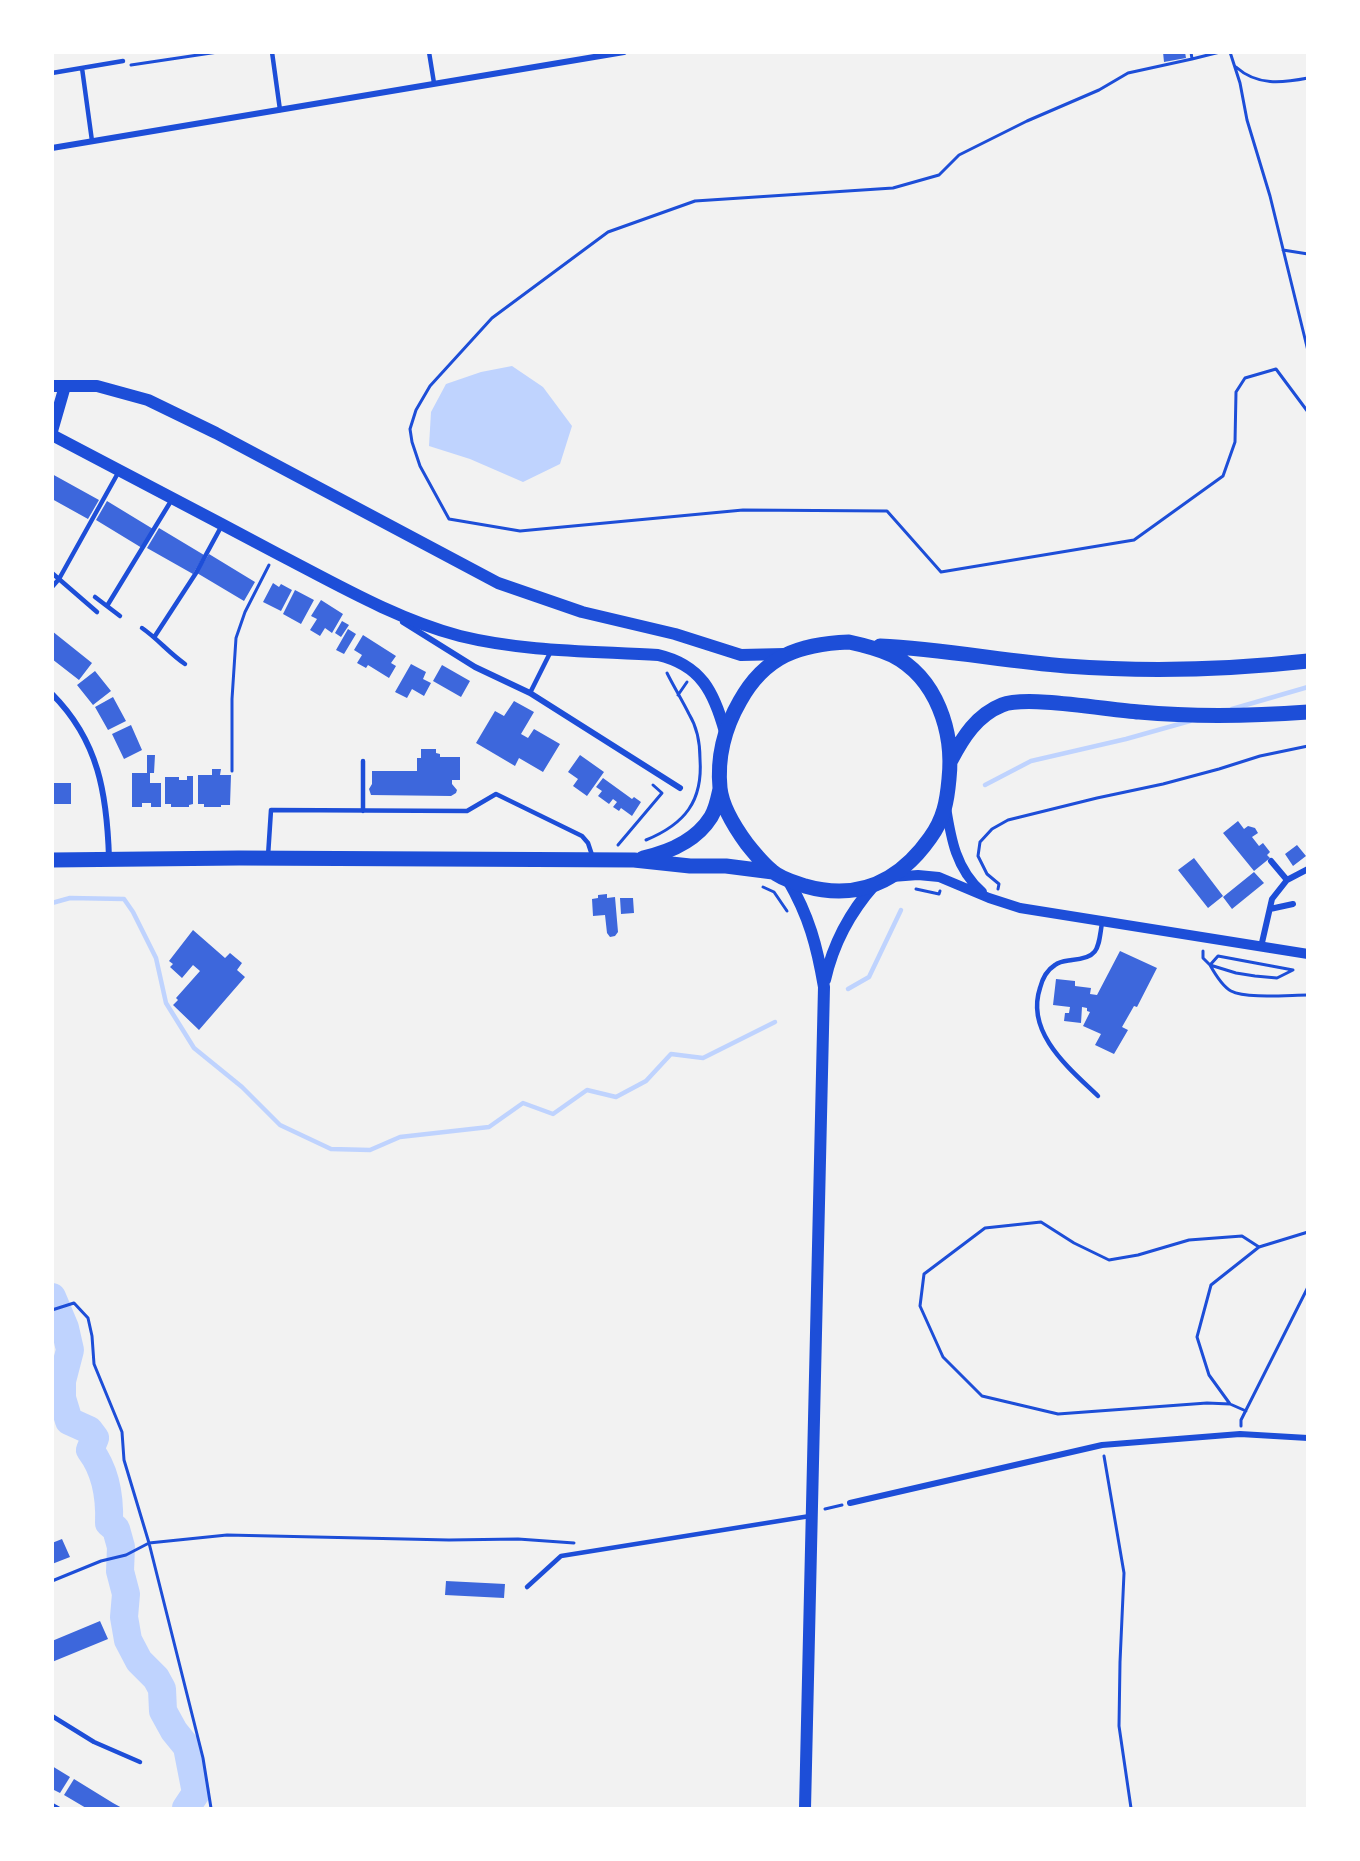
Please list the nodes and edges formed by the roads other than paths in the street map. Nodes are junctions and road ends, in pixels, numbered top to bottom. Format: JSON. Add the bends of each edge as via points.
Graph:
{"nodes":[{"id":1,"x":272,"y":52,"type":"edge"},
{"id":2,"x":429,"y":52,"type":"edge"},
{"id":3,"x":571,"y":52,"type":"edge"},
{"id":4,"x":624,"y":52,"type":"edge"},
{"id":5,"x":123,"y":61,"type":"road end"},
{"id":6,"x":572,"y":61,"type":"junction"},
{"id":7,"x":82,"y":68,"type":"junction"},
{"id":8,"x":52,"y":73,"type":"edge"},
{"id":9,"x":434,"y":83,"type":"junction"},
{"id":10,"x":280,"y":110,"type":"junction"},
{"id":11,"x":92,"y":141,"type":"junction"},
{"id":12,"x":52,"y":148,"type":"edge"},
{"id":13,"x":59,"y":386,"type":"edge"},
{"id":14,"x":52,"y":433,"type":"edge"},
{"id":15,"x":119,"y":470,"type":"junction"},
{"id":16,"x":173,"y":498,"type":"junction"},
{"id":17,"x":223,"y":525,"type":"junction"},
{"id":18,"x":52,"y":573,"type":"edge"},
{"id":19,"x":59,"y":579,"type":"junction"},
{"id":20,"x":52,"y":586,"type":"edge"},
{"id":21,"x":95,"y":597,"type":"dead end"},
{"id":22,"x":374,"y":603,"type":"junction"},
{"id":23,"x":107,"y":606,"type":"junction"},
{"id":24,"x":97,"y":612,"type":"dead end"},
{"id":25,"x":120,"y":616,"type":"dead end"},
{"id":26,"x":142,"y":628,"type":"dead end"},
{"id":27,"x":155,"y":636,"type":"junction"},
{"id":28,"x":865,"y":645,"type":"junction"},
{"id":29,"x":551,"y":651,"type":"junction"},
{"id":30,"x":785,"y":654,"type":"junction"},
{"id":31,"x":1308,"y":661,"type":"edge"},
{"id":32,"x":185,"y":664,"type":"dead end"},
{"id":33,"x":530,"y":693,"type":"junction"},
{"id":34,"x":52,"y":694,"type":"edge"},
{"id":35,"x":1308,"y":712,"type":"edge"},
{"id":36,"x":725,"y":732,"type":"junction"},
{"id":37,"x":363,"y":761,"type":"dead end"},
{"id":38,"x":951,"y":761,"type":"junction"},
{"id":39,"x":680,"y":788,"type":"dead end"},
{"id":40,"x":720,"y":789,"type":"junction"},
{"id":41,"x":946,"y":807,"type":"junction"},
{"id":42,"x":363,"y":811,"type":"junction"},
{"id":43,"x":109,"y":858,"type":"junction"},
{"id":44,"x":268,"y":858,"type":"junction"},
{"id":45,"x":52,"y":860,"type":"edge"},
{"id":46,"x":594,"y":860,"type":"junction"},
{"id":47,"x":634,"y":860,"type":"junction"},
{"id":48,"x":1271,"y":861,"type":"dead end"},
{"id":49,"x":1308,"y":869,"type":"edge"},
{"id":50,"x":773,"y":872,"type":"junction"},
{"id":51,"x":788,"y":880,"type":"junction"},
{"id":52,"x":1287,"y":880,"type":"junction"},
{"id":53,"x":882,"y":881,"type":"junction"},
{"id":54,"x":992,"y":899,"type":"junction"},
{"id":55,"x":1293,"y":904,"type":"dead end"},
{"id":56,"x":1270,"y":909,"type":"junction"},
{"id":57,"x":1102,"y":920,"type":"junction"},
{"id":58,"x":1261,"y":947,"type":"junction"},
{"id":59,"x":1308,"y":954,"type":"edge"},
{"id":60,"x":824,"y":987,"type":"junction"},
{"id":61,"x":1098,"y":1096,"type":"dead end"},
{"id":62,"x":1308,"y":1438,"type":"edge"},
{"id":63,"x":850,"y":1503,"type":"road end"},
{"id":64,"x":812,"y":1514,"type":"junction"},
{"id":65,"x":527,"y":1587,"type":"dead end"},
{"id":66,"x":52,"y":1716,"type":"edge"},
{"id":67,"x":140,"y":1762,"type":"dead end"},
{"id":68,"x":805,"y":1809,"type":"edge"}],
"edges":[{"from":1,"to":10,"type":"lane"},
{"from":2,"to":9,"type":"lane"},
{"from":3,"to":6,"type":"lane"},
{"from":4,"to":6,"type":"street"},
{"from":5,"to":7,"type":"lane"},
{"from":6,"to":9,"type":"street"},
{"from":7,"to":8,"type":"lane"},
{"from":7,"to":11,"type":"lane"},
{"from":9,"to":10,"type":"street"},
{"from":10,"to":11,"type":"street"},
{"from":11,"to":12,"type":"street"},
{"from":13,"to":14,"type":"main road"},
{"from":13,"to":30,"type":"main road","via":[[97,386],[148,400],[498,583],[582,612],[675,634],[741,655]]},
{"from":14,"to":15,"type":"main road"},
{"from":15,"to":16,"type":"main road"},
{"from":15,"to":19,"type":"lane"},
{"from":16,"to":17,"type":"main road"},
{"from":16,"to":23,"type":"lane"},
{"from":17,"to":22,"type":"main road"},
{"from":17,"to":27,"type":"lane"},
{"from":18,"to":19,"type":"lane"},
{"from":19,"to":20,"type":"lane"},
{"from":19,"to":24,"type":"lane"},
{"from":21,"to":23,"type":"lane"},
{"from":22,"to":29,"type":"main road","via":[[459,635]]},
{"from":22,"to":33,"type":"street","via":[[475,667]]},
{"from":23,"to":25,"type":"lane"},
{"from":26,"to":27,"type":"lane"},
{"from":27,"to":32,"type":"lane"},
{"from":28,"to":30,"type":"highway","via":[[829,643]]},
{"from":28,"to":31,"type":"highway","via":[[1131,670],[1197,670]]},
{"from":28,"to":38,"type":"highway","via":[[892,656],[925,683],[944,720]]},
{"from":29,"to":33,"type":"lane"},
{"from":29,"to":36,"type":"main road","via":[[672,658],[700,676],[719,710]]},
{"from":30,"to":36,"type":"highway","via":[[748,685]]},
{"from":33,"to":39,"type":"street"},
{"from":34,"to":43,"type":"street","via":[[81,730],[96,764],[106,804]]},
{"from":35,"to":38,"type":"highway","via":[[1191,715],[1030,702],[1005,704],[970,727]]},
{"from":36,"to":40,"type":"highway"},
{"from":37,"to":42,"type":"lane"},
{"from":38,"to":41,"type":"highway"},
{"from":40,"to":47,"type":"highway","via":[[712,815],[700,832],[677,847]]},
{"from":40,"to":50,"type":"highway","via":[[740,834]]},
{"from":41,"to":53,"type":"highway","via":[[919,852]]},
{"from":41,"to":54,"type":"street","via":[[960,866],[973,884]]},
{"from":42,"to":44,"type":"lane","via":[[271,810]]},
{"from":42,"to":46,"type":"lane","via":[[467,811],[496,794],[582,836]]},
{"from":43,"to":44,"type":"highway"},
{"from":43,"to":45,"type":"highway"},
{"from":44,"to":46,"type":"highway"},
{"from":46,"to":47,"type":"highway"},
{"from":47,"to":50,"type":"highway"},
{"from":48,"to":52,"type":"street"},
{"from":49,"to":52,"type":"street"},
{"from":50,"to":51,"type":"highway"},
{"from":51,"to":53,"type":"highway","via":[[837,892],[858,890]]},
{"from":51,"to":60,"type":"main road","via":[[810,923]]},
{"from":52,"to":56,"type":"street","via":[[1272,899]]},
{"from":53,"to":54,"type":"street","via":[[918,875],[939,877]]},
{"from":53,"to":60,"type":"main road","via":[[860,901],[848,920]]},
{"from":54,"to":57,"type":"street","via":[[1020,908]]},
{"from":55,"to":56,"type":"street"},
{"from":56,"to":58,"type":"street"},
{"from":57,"to":58,"type":"street"},
{"from":57,"to":61,"type":"lane","via":[[1094,954],[1054,965],[1042,982],[1038,998],[1041,1028],[1050,1046]]},
{"from":58,"to":59,"type":"street"},
{"from":60,"to":64,"type":"main road"},
{"from":62,"to":63,"type":"street","via":[[1240,1434],[1102,1445]]},
{"from":64,"to":65,"type":"lane","via":[[561,1556]]},
{"from":64,"to":68,"type":"main road"},
{"from":66,"to":67,"type":"lane","via":[[94,1742]]}]}
